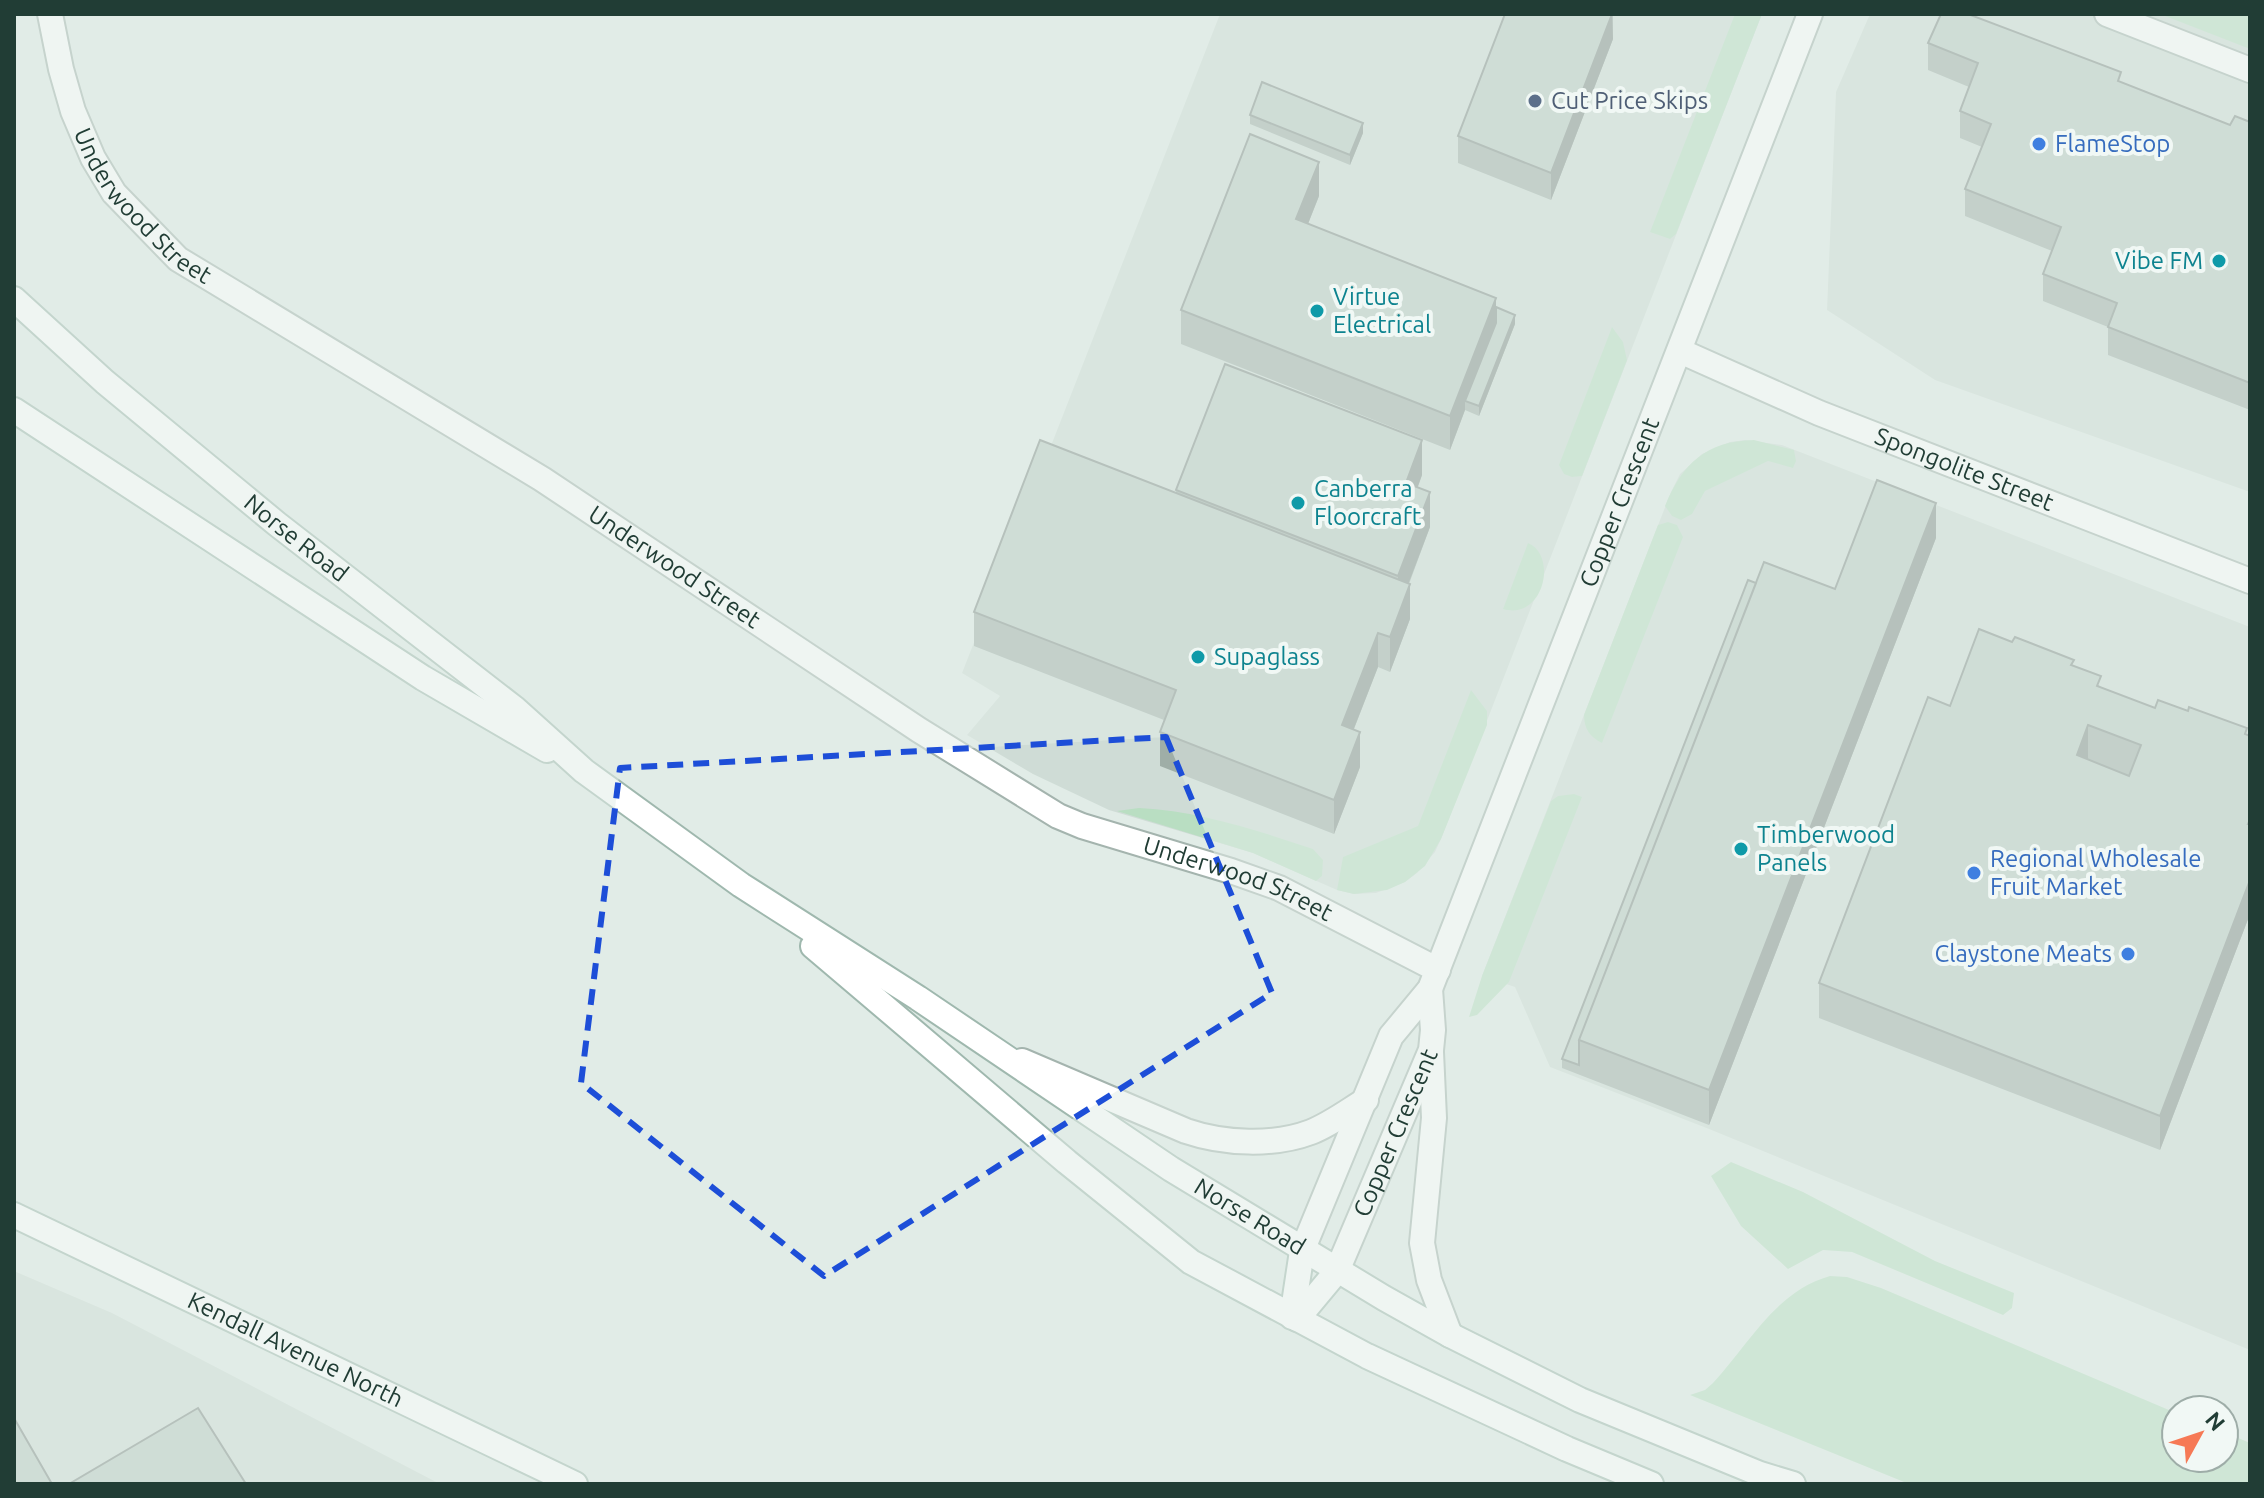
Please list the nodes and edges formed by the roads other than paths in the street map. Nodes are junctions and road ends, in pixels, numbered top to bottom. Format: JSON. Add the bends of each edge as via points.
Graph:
{"nodes":[{"id":1,"x":50,"y":14,"type":"edge"},
{"id":2,"x":1810,"y":14,"type":"edge"},
{"id":3,"x":2107,"y":14,"type":"edge"},
{"id":4,"x":2250,"y":70,"type":"edge"},
{"id":5,"x":14,"y":299,"type":"edge"},
{"id":6,"x":1680,"y":351,"type":"junction"},
{"id":7,"x":14,"y":410,"type":"edge"},
{"id":8,"x":2250,"y":581,"type":"edge"},
{"id":9,"x":584,"y":771,"type":"junction"},
{"id":10,"x":741,"y":885,"type":"junction"},
{"id":11,"x":1434,"y":980,"type":"junction"},
{"id":12,"x":994,"y":1049,"type":"junction"},
{"id":13,"x":1431,"y":1050,"type":"junction"},
{"id":14,"x":1366,"y":1100,"type":"junction"},
{"id":15,"x":17,"y":1222,"type":"edge"},
{"id":16,"x":1302,"y":1251,"type":"junction"},
{"id":17,"x":1337,"y":1271,"type":"junction"},
{"id":18,"x":1294,"y":1318,"type":"junction"},
{"id":19,"x":1450,"y":1335,"type":"junction"},
{"id":20,"x":575,"y":1484,"type":"edge"},
{"id":21,"x":1651,"y":1484,"type":"edge"},
{"id":22,"x":1793,"y":1484,"type":"edge"}],
"edges":[{"from":1,"to":11,"type":"street","name":"Underwood Street","via":[[69,97],[93,158],[114,193],[178,259],[542,479],[919,730],[1058,816],[1279,888]]},
{"from":2,"to":6,"type":"street","name":"Copper Crescent"},
{"from":3,"to":4,"type":"street"},
{"from":5,"to":9,"type":"street","name":"Norse Road","via":[[157,426],[514,708]]},
{"from":6,"to":8,"type":"street","name":"Spongolite Street","via":[[1819,413]]},
{"from":6,"to":11,"type":"street","name":"Copper Crescent"},
{"from":7,"to":9,"type":"street","name":"Norse Road","via":[[423,678]]},
{"from":9,"to":10,"type":"street","name":"Norse Road"},
{"from":10,"to":12,"type":"street","name":"Norse Road"},
{"from":10,"to":18,"type":"street","name":"Norse Road","via":[[1191,1262]]},
{"from":11,"to":13,"type":"street","name":"Copper Crescent"},
{"from":11,"to":14,"type":"street","name":"Copper Crescent","via":[[1391,1036]]},
{"from":12,"to":14,"type":"street","via":[[1211,1139],[1292,1138],[1325,1126]]},
{"from":12,"to":16,"type":"street","name":"Norse Road"},
{"from":13,"to":17,"type":"street","name":"Copper Crescent"},
{"from":13,"to":19,"type":"street","via":[[1434,1118],[1422,1243],[1429,1280]]},
{"from":14,"to":16,"type":"street","name":"Copper Crescent"},
{"from":15,"to":20,"type":"street","name":"Kendall Avenue North"},
{"from":16,"to":17,"type":"street","name":"Norse Road"},
{"from":16,"to":18,"type":"street","name":"Copper Crescent"},
{"from":17,"to":18,"type":"street","name":"Copper Crescent"},
{"from":17,"to":19,"type":"street","name":"Norse Road"},
{"from":18,"to":21,"type":"street","name":"Norse Road","via":[[1467,1403]]},
{"from":19,"to":22,"type":"street","name":"Norse Road","via":[[1580,1400]]}]}
